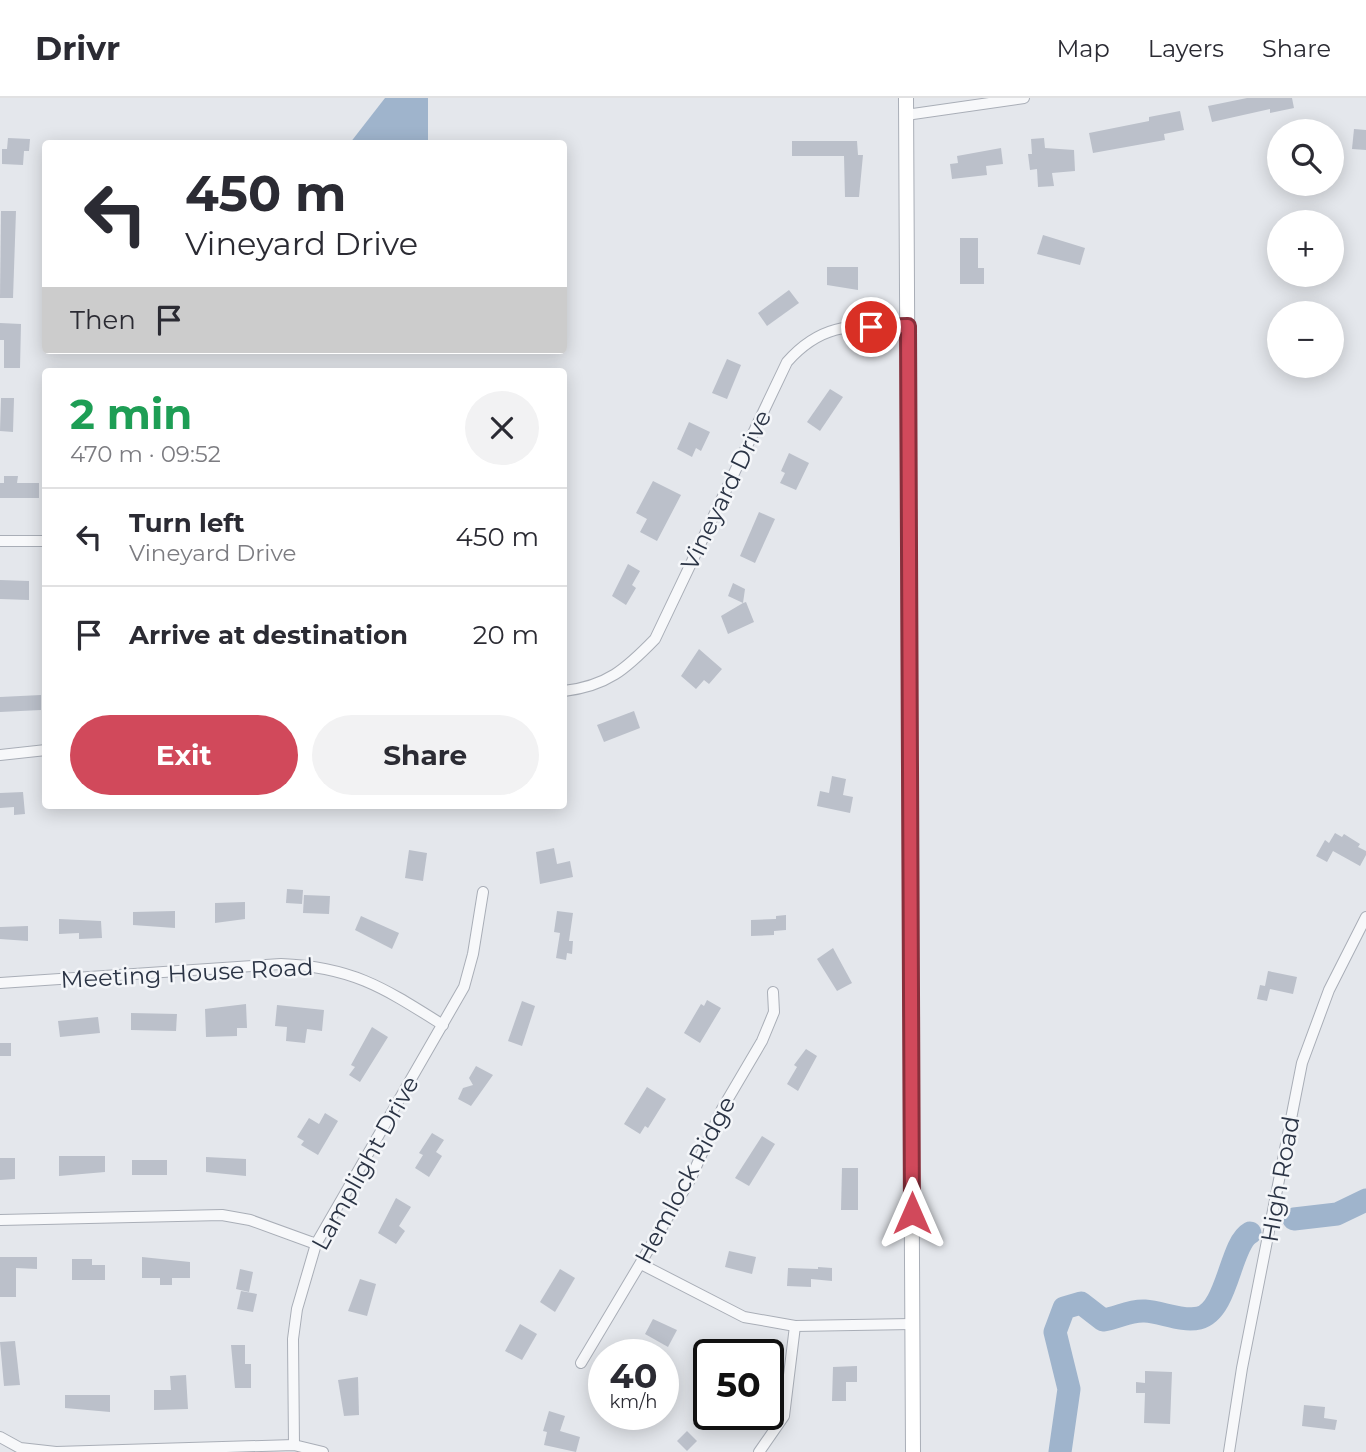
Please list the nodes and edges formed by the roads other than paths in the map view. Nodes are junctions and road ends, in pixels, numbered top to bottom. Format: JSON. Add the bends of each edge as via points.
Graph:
{"nodes":[{"id":1,"x":906,"y":98,"type":"edge"},
{"id":2,"x":1024,"y":98,"type":"edge"},
{"id":3,"x":906,"y":115,"type":"junction"},
{"id":4,"x":908,"y":326,"type":"junction"},
{"id":5,"x":0,"y":541,"type":"edge"},
{"id":6,"x":42,"y":541,"type":"edge"},
{"id":7,"x":567,"y":691,"type":"edge"},
{"id":8,"x":42,"y":750,"type":"edge"},
{"id":9,"x":0,"y":755,"type":"edge"},
{"id":10,"x":483,"y":892,"type":"dead end"},
{"id":11,"x":1366,"y":917,"type":"edge"},
{"id":12,"x":0,"y":983,"type":"edge"},
{"id":13,"x":773,"y":992,"type":"dead end"},
{"id":14,"x":443,"y":1025,"type":"junction"},
{"id":15,"x":0,"y":1220,"type":"edge"},
{"id":16,"x":316,"y":1244,"type":"junction"},
{"id":17,"x":640,"y":1264,"type":"junction"},
{"id":18,"x":912,"y":1324,"type":"junction"},
{"id":19,"x":795,"y":1326,"type":"junction"},
{"id":20,"x":581,"y":1363,"type":"dead end"},
{"id":21,"x":0,"y":1437,"type":"edge"},
{"id":22,"x":294,"y":1445,"type":"junction"},
{"id":23,"x":323,"y":1452,"type":"edge"},
{"id":24,"x":760,"y":1452,"type":"edge"},
{"id":25,"x":913,"y":1452,"type":"edge"},
{"id":26,"x":1229,"y":1452,"type":"edge"}],
"edges":[{"from":1,"to":3,"type":"main road"},
{"from":2,"to":3,"type":"street"},
{"from":3,"to":4,"type":"main road"},
{"from":4,"to":7,"type":"street","name":"Vineyard Drive","via":[[851,327],[820,333],[801,347],[788,362],[655,639],[624,671]]},
{"from":4,"to":18,"type":"main road"},
{"from":5,"to":6,"type":"street"},
{"from":8,"to":9,"type":"street"},
{"from":10,"to":14,"type":"street","name":"Lamplight Drive","via":[[464,986]]},
{"from":11,"to":26,"type":"street","name":"High Road","via":[[1325,999],[1302,1063]]},
{"from":12,"to":14,"type":"street","name":"Meeting House Road","via":[[281,964],[319,966],[380,986]]},
{"from":13,"to":17,"type":"street","name":"Hemlock Ridge","via":[[774,1012],[762,1041],[722,1109],[690,1180]]},
{"from":14,"to":16,"type":"street","name":"Lamplight Drive"},
{"from":15,"to":16,"type":"street","via":[[222,1215]]},
{"from":16,"to":22,"type":"street","name":"Lamplight Drive","via":[[293,1339]]},
{"from":17,"to":19,"type":"street","via":[[744,1317]]},
{"from":17,"to":20,"type":"street","name":"Hemlock Ridge"},
{"from":18,"to":19,"type":"street"},
{"from":18,"to":25,"type":"main road"},
{"from":19,"to":24,"type":"street","via":[[783,1416]]},
{"from":21,"to":22,"type":"street","via":[[20,1448],[56,1452]]},
{"from":22,"to":23,"type":"street"}]}
